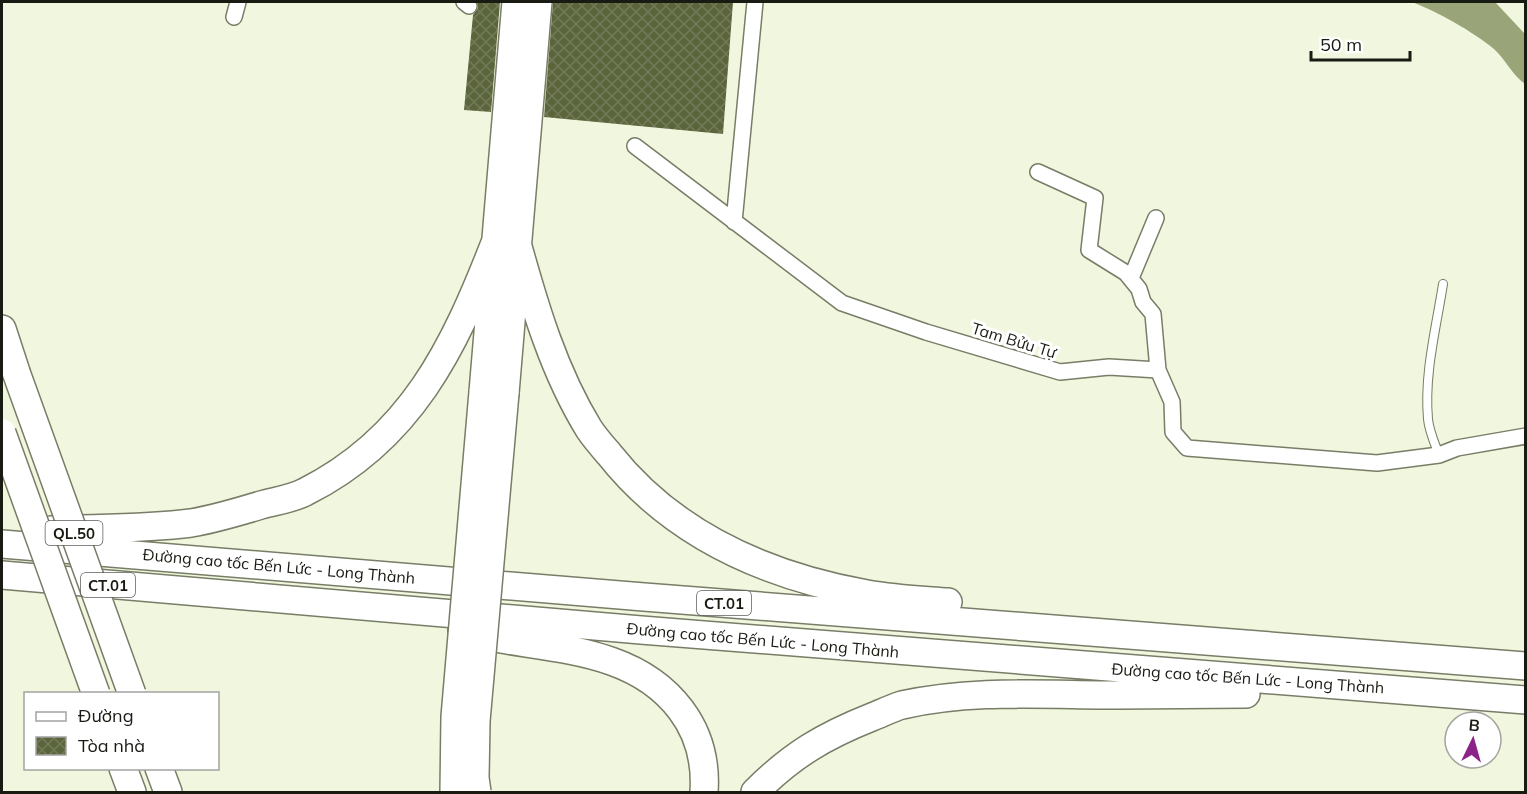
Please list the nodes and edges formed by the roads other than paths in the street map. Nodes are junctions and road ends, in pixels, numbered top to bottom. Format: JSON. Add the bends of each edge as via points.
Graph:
{"nodes":[{"id":1,"x":238,"y":2,"type":"edge"},
{"id":2,"x":516,"y":2,"type":"edge"},
{"id":3,"x":538,"y":2,"type":"edge"},
{"id":4,"x":755,"y":2,"type":"edge"},
{"id":5,"x":234,"y":17,"type":"dead end"},
{"id":6,"x":634,"y":146,"type":"dead end"},
{"id":7,"x":1038,"y":172,"type":"dead end"},
{"id":8,"x":1156,"y":218,"type":"dead end"},
{"id":9,"x":734,"y":222,"type":"junction"},
{"id":10,"x":506,"y":243,"type":"junction"},
{"id":11,"x":1131,"y":278,"type":"junction"},
{"id":12,"x":1443,"y":284,"type":"dead end"},
{"id":13,"x":2,"y":329,"type":"edge"},
{"id":14,"x":1158,"y":370,"type":"junction"},
{"id":15,"x":494,"y":392,"type":"junction"},
{"id":16,"x":2,"y":433,"type":"edge"},
{"id":17,"x":1526,"y":436,"type":"edge"},
{"id":18,"x":1438,"y":455,"type":"junction"},
{"id":19,"x":2,"y":532,"type":"edge"},
{"id":20,"x":2,"y":544,"type":"edge"},
{"id":21,"x":2,"y":575,"type":"edge"},
{"id":22,"x":215,"y":594,"type":"junction"},
{"id":23,"x":1447,"y":660,"type":"junction"},
{"id":24,"x":1526,"y":666,"type":"edge"},
{"id":25,"x":96,"y":692,"type":"edge"},
{"id":26,"x":132,"y":692,"type":"edge"},
{"id":27,"x":1445,"y":693,"type":"junction"},
{"id":28,"x":1526,"y":700,"type":"edge"},
{"id":29,"x":454,"y":792,"type":"edge"},
{"id":30,"x":477,"y":792,"type":"edge"},
{"id":31,"x":704,"y":792,"type":"edge"},
{"id":32,"x":755,"y":792,"type":"edge"}],
"edges":[{"from":1,"to":5,"type":"street"},
{"from":2,"to":10,"type":"highway"},
{"from":3,"to":10,"type":"highway"},
{"from":4,"to":9,"type":"street"},
{"from":6,"to":9,"type":"street","name":"Tam Bửu Tự"},
{"from":7,"to":11,"type":"street","via":[[1095,198],[1089,250]]},
{"from":8,"to":11,"type":"street"},
{"from":9,"to":14,"type":"street","name":"Tam Bửu Tự","via":[[842,303],[1060,372],[1109,367]]},
{"from":10,"to":15,"type":"highway"},
{"from":10,"to":19,"type":"highway","via":[[451,346],[406,413],[360,457],[323,482],[303,493],[224,517],[192,522],[143,528]]},
{"from":10,"to":23,"type":"highway","via":[[569,393],[590,431],[651,500],[715,544],[797,578],[868,594]]},
{"from":11,"to":14,"type":"street","via":[[1153,314]]},
{"from":12,"to":18,"type":"lane","via":[[1427,392],[1428,422]]},
{"from":13,"to":26,"type":"highway","number":"QL.50","bridge":true},
{"from":14,"to":18,"type":"street","via":[[1172,402],[1173,432],[1187,448],[1377,463]]},
{"from":15,"to":29,"type":"highway","bridge":true,"via":[[455,717]]},
{"from":15,"to":30,"type":"highway","bridge":true,"via":[[476,721]]},
{"from":16,"to":25,"type":"highway","number":"QL.50","bridge":true},
{"from":17,"to":18,"type":"street"},
{"from":20,"to":23,"type":"highway","name":"Đường cao tốc Bến Lức - Long Thành","number":"CT.01"},
{"from":21,"to":22,"type":"highway","name":"Đường cao tốc Bến Lức - Long Thành","number":"CT.01"},
{"from":22,"to":27,"type":"highway","name":"Đường cao tốc Bến Lức - Long Thành","number":"CT.01"},
{"from":22,"to":31,"type":"highway","via":[[441,626],[610,660],[641,674],[670,696],[689,722],[701,755]]},
{"from":23,"to":24,"type":"highway","name":"Đường cao tốc Bến Lức - Long Thành","number":"CT.01"},
{"from":27,"to":28,"type":"highway","name":"Đường cao tốc Bến Lức - Long Thành","number":"CT.01"},
{"from":27,"to":32,"type":"highway","via":[[962,696],[900,706],[859,722],[810,746]]}]}
